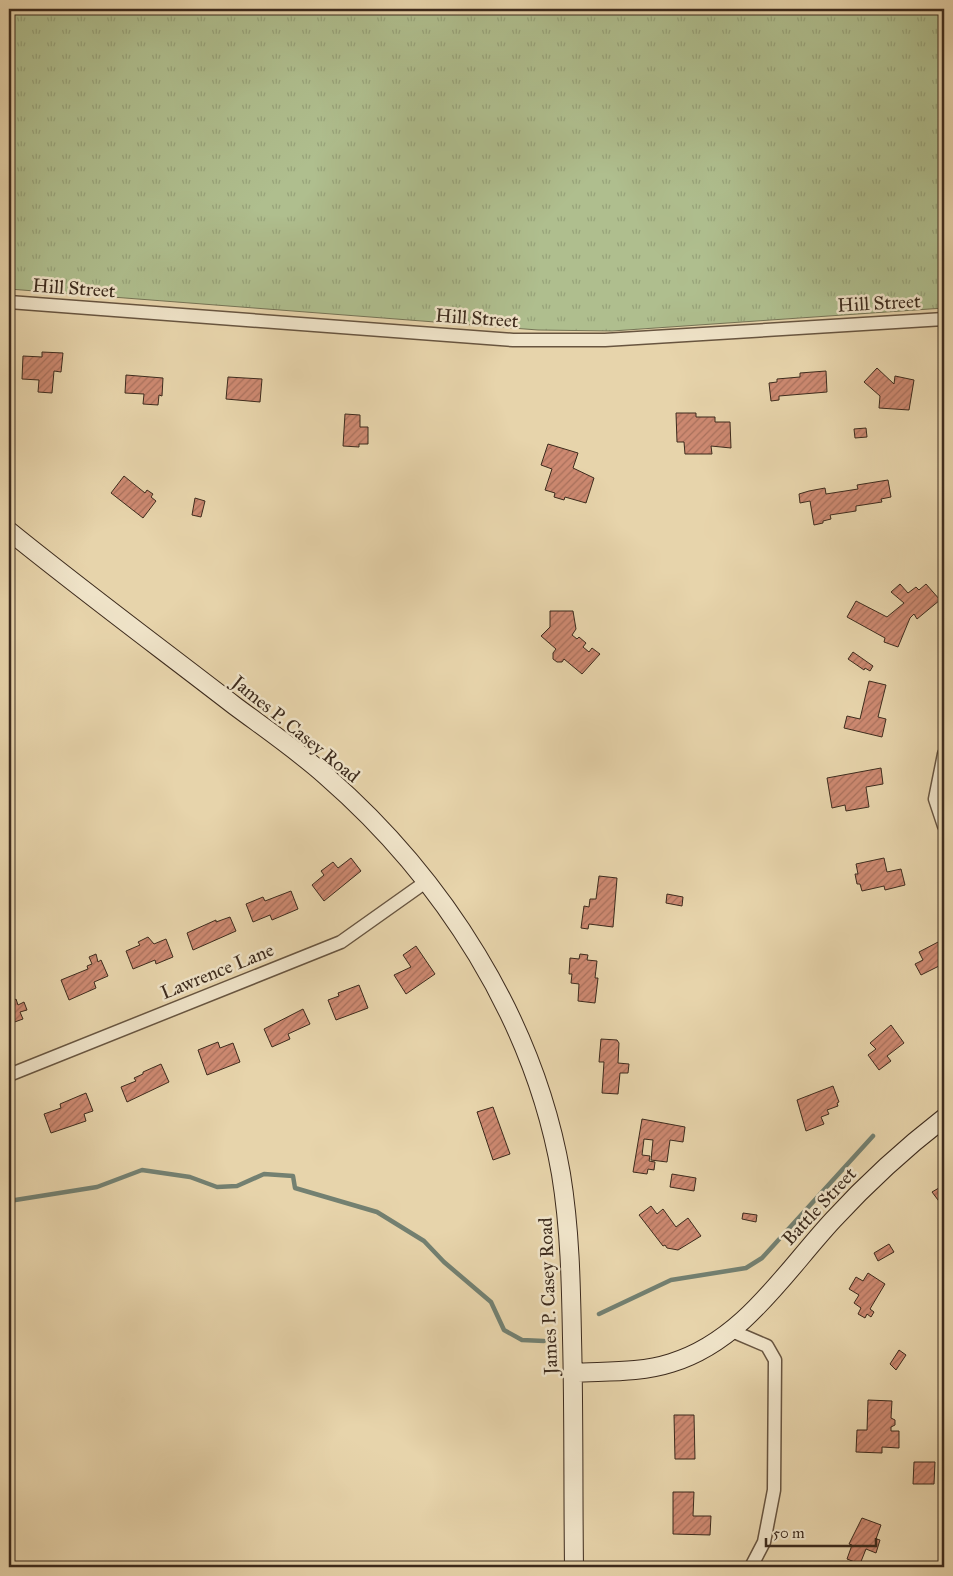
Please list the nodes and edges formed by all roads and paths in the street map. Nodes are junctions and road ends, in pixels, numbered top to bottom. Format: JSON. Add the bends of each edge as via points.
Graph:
{"nodes":[{"id":1,"x":9,"y":302,"type":"edge"},
{"id":2,"x":944,"y":319,"type":"edge"},
{"id":3,"x":9,"y":531,"type":"edge"},
{"id":4,"x":944,"y":754,"type":"edge"},
{"id":5,"x":944,"y":826,"type":"edge"},
{"id":6,"x":427,"y":881,"type":"junction"},
{"id":7,"x":9,"y":1075,"type":"edge"},
{"id":8,"x":944,"y":1118,"type":"edge"},
{"id":9,"x":732,"y":1331,"type":"junction"},
{"id":10,"x":573,"y":1373,"type":"junction"},
{"id":11,"x":574,"y":1567,"type":"edge"},
{"id":12,"x":752,"y":1567,"type":"edge"}],
"edges":[{"from":1,"to":2,"type":"street","name":"Hill Street","via":[[513,340],[605,340]]},
{"from":3,"to":6,"type":"main road","name":"James P. Casey Road","via":[[326,776]]},
{"from":4,"to":5,"type":"street","via":[[935,799]]},
{"from":6,"to":7,"type":"street","name":"Lawrence Lane","via":[[341,942]]},
{"from":6,"to":10,"type":"main road","name":"James P. Casey Road","via":[[490,977],[519,1037],[542,1097],[561,1171],[570,1239]]},
{"from":8,"to":9,"type":"main road","name":"Battle Street","via":[[853,1198]]},
{"from":9,"to":10,"type":"main road","name":"Battle Street","via":[[704,1349],[670,1364]]},
{"from":9,"to":12,"type":"street","via":[[767,1346],[775,1360],[774,1490],[764,1542]]},
{"from":10,"to":11,"type":"main road","name":"James P. Casey Road"}]}
